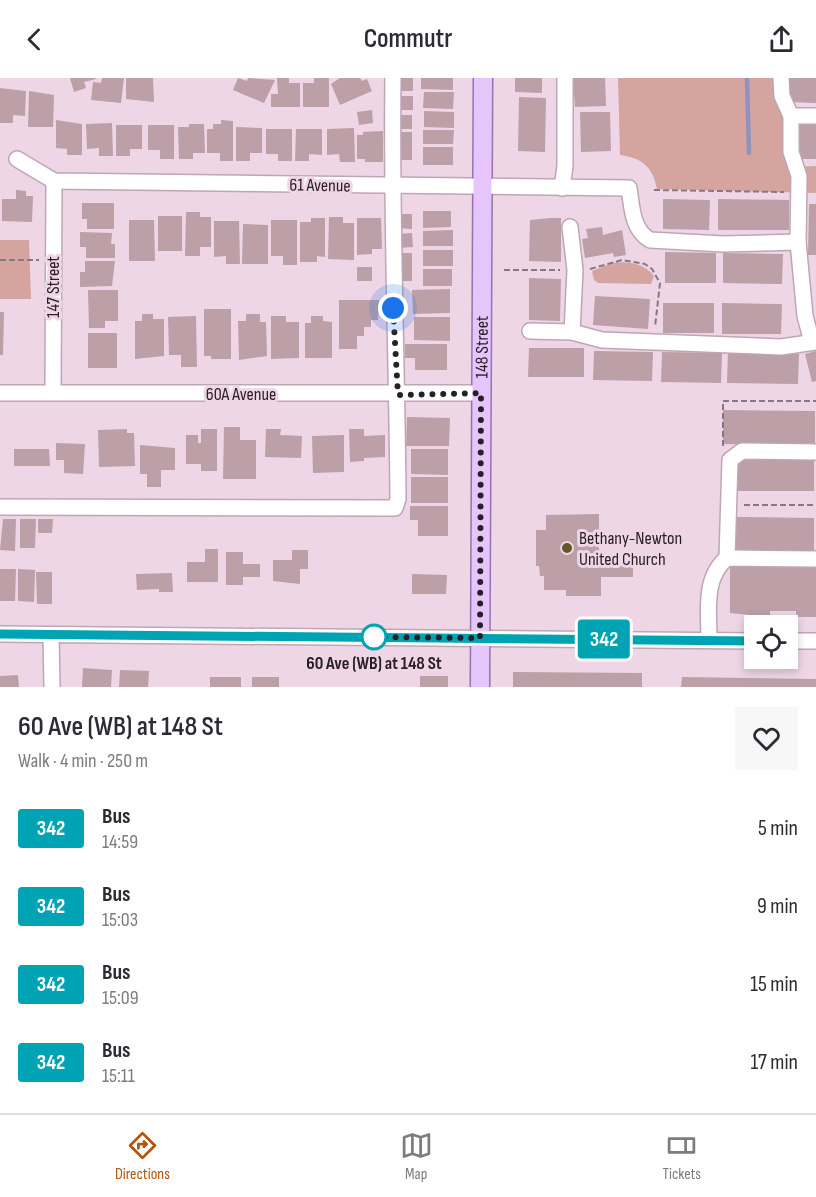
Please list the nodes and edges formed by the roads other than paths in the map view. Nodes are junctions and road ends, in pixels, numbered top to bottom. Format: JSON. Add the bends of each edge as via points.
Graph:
{"nodes":[{"id":1,"x":393,"y":78,"type":"edge"},
{"id":2,"x":483,"y":78,"type":"edge"},
{"id":3,"x":565,"y":78,"type":"edge"},
{"id":4,"x":782,"y":78,"type":"edge"},
{"id":5,"x":791,"y":116,"type":"junction"},
{"id":6,"x":816,"y":116,"type":"edge"},
{"id":7,"x":17,"y":159,"type":"dead end"},
{"id":8,"x":54,"y":181,"type":"junction"},
{"id":9,"x":392,"y":187,"type":"junction"},
{"id":10,"x":482,"y":187,"type":"junction"},
{"id":11,"x":562,"y":188,"type":"junction"},
{"id":12,"x":570,"y":227,"type":"dead end"},
{"id":13,"x":798,"y":242,"type":"junction"},
{"id":14,"x":530,"y":331,"type":"dead end"},
{"id":15,"x":573,"y":332,"type":"junction"},
{"id":16,"x":814,"y":342,"type":"edge"},
{"id":17,"x":53,"y":392,"type":"junction"},
{"id":18,"x":0,"y":393,"type":"edge"},
{"id":19,"x":481,"y":393,"type":"junction"},
{"id":20,"x":398,"y":395,"type":"junction"},
{"id":21,"x":816,"y":452,"type":"edge"},
{"id":22,"x":0,"y":507,"type":"edge"},
{"id":23,"x":727,"y":558,"type":"junction"},
{"id":24,"x":816,"y":559,"type":"edge"},
{"id":25,"x":0,"y":634,"type":"edge"},
{"id":26,"x":51,"y":635,"type":"junction"},
{"id":27,"x":480,"y":638,"type":"junction"},
{"id":28,"x":709,"y":640,"type":"junction"},
{"id":29,"x":744,"y":641,"type":"edge"},
{"id":30,"x":798,"y":641,"type":"edge"},
{"id":31,"x":816,"y":641,"type":"edge"},
{"id":32,"x":52,"y":687,"type":"edge"},
{"id":33,"x":480,"y":687,"type":"edge"}],
"edges":[{"from":1,"to":9,"type":"street"},
{"from":2,"to":10,"type":"main road","name":"148 Street"},
{"from":3,"to":11,"type":"street"},
{"from":4,"to":5,"type":"street","via":[[782,96]]},
{"from":5,"to":6,"type":"street"},
{"from":5,"to":13,"type":"street","via":[[791,152],[799,183]]},
{"from":7,"to":8,"type":"street","name":"61 Avenue"},
{"from":8,"to":9,"type":"street","name":"61 Avenue"},
{"from":8,"to":17,"type":"street","name":"147 Street"},
{"from":9,"to":10,"type":"street","name":"61 Avenue"},
{"from":9,"to":20,"type":"street"},
{"from":10,"to":11,"type":"street","name":"61 Avenue"},
{"from":10,"to":19,"type":"main road","name":"148 Street"},
{"from":11,"to":13,"type":"street","name":"61 Avenue","via":[[629,188],[636,225],[650,240],[723,244]]},
{"from":12,"to":15,"type":"street","via":[[575,270]]},
{"from":13,"to":16,"type":"street","via":[[805,316]]},
{"from":14,"to":15,"type":"street"},
{"from":15,"to":16,"type":"street","via":[[602,340],[781,347]]},
{"from":17,"to":18,"type":"street","name":"60A Avenue"},
{"from":17,"to":20,"type":"street","name":"60A Avenue"},
{"from":19,"to":20,"type":"street","name":"60A Avenue"},
{"from":19,"to":27,"type":"main road","name":"148 Street"},
{"from":20,"to":22,"type":"street","via":[[395,508]]},
{"from":21,"to":23,"type":"street","via":[[742,452],[730,459]]},
{"from":23,"to":24,"type":"street"},
{"from":23,"to":28,"type":"street","via":[[716,567],[710,580]]},
{"from":25,"to":26,"type":"street"},
{"from":26,"to":27,"type":"street"},
{"from":26,"to":32,"type":"street"},
{"from":27,"to":28,"type":"street"},
{"from":27,"to":33,"type":"main road","name":"148 Street"},
{"from":28,"to":29,"type":"street"},
{"from":30,"to":31,"type":"street"}]}
